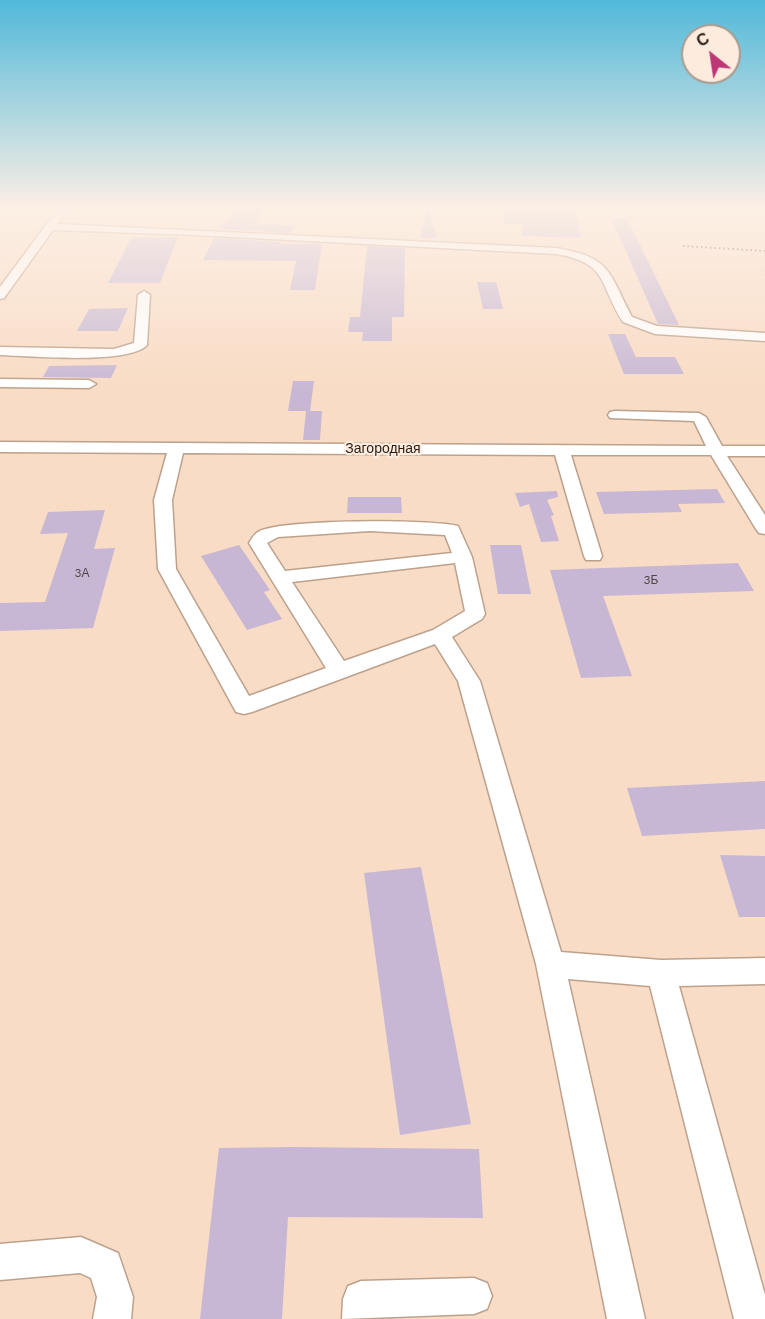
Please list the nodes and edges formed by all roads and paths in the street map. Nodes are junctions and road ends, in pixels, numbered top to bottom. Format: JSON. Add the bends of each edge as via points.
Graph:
{"nodes":[{"id":1,"x":17,"y":269,"type":"edge"},
{"id":2,"x":601,"y":269,"type":"edge"},
{"id":3,"x":4,"y":285,"type":"edge"},
{"id":4,"x":0,"y":295,"type":"edge"},
{"id":5,"x":144,"y":295,"type":"dead end"},
{"id":6,"x":765,"y":337,"type":"edge"},
{"id":7,"x":0,"y":351,"type":"edge"},
{"id":8,"x":0,"y":383,"type":"edge"},
{"id":9,"x":89,"y":384,"type":"dead end"},
{"id":10,"x":615,"y":415,"type":"dead end"},
{"id":11,"x":0,"y":447,"type":"edge"},
{"id":12,"x":176,"y":447,"type":"junction"},
{"id":13,"x":562,"y":451,"type":"junction"},
{"id":14,"x":717,"y":452,"type":"junction"},
{"id":15,"x":765,"y":452,"type":"edge"},
{"id":16,"x":765,"y":529,"type":"edge"},
{"id":17,"x":593,"y":556,"type":"dead end"},
{"id":18,"x":463,"y":557,"type":"junction"},
{"id":19,"x":281,"y":577,"type":"junction"},
{"id":20,"x":440,"y":635,"type":"junction"},
{"id":21,"x":339,"y":671,"type":"junction"},
{"id":22,"x":550,"y":964,"type":"junction"},
{"id":23,"x":765,"y":971,"type":"edge"},
{"id":24,"x":661,"y":973,"type":"junction"},
{"id":25,"x":0,"y":1262,"type":"edge"},
{"id":26,"x":474,"y":1296,"type":"dead end"},
{"id":27,"x":112,"y":1319,"type":"edge"},
{"id":28,"x":361,"y":1319,"type":"edge"},
{"id":29,"x":626,"y":1319,"type":"edge"},
{"id":30,"x":753,"y":1319,"type":"edge"}],
"edges":[{"from":1,"to":3,"type":"street"},
{"from":2,"to":6,"type":"street","via":[[627,319],[640,326]]},
{"from":3,"to":4,"type":"street"},
{"from":5,"to":7,"type":"street","via":[[140,345],[130,350]]},
{"from":8,"to":9,"type":"street"},
{"from":10,"to":14,"type":"street","via":[[699,417]]},
{"from":11,"to":12,"type":"street","name":"Загородная"},
{"from":12,"to":13,"type":"street","name":"Загородная"},
{"from":12,"to":21,"type":"street","via":[[163,500],[167,569],[244,706]]},
{"from":13,"to":14,"type":"street","name":"Загородная"},
{"from":13,"to":17,"type":"street"},
{"from":14,"to":15,"type":"street","name":"Загородная"},
{"from":14,"to":16,"type":"street"},
{"from":18,"to":19,"type":"street"},
{"from":18,"to":19,"type":"street","via":[[452,530],[370,526],[276,532],[258,543]]},
{"from":18,"to":20,"type":"street","via":[[475,614]]},
{"from":19,"to":21,"type":"street"},
{"from":20,"to":21,"type":"street"},
{"from":20,"to":22,"type":"street","via":[[469,681]]},
{"from":22,"to":24,"type":"street"},
{"from":22,"to":29,"type":"street"},
{"from":23,"to":24,"type":"street"},
{"from":24,"to":30,"type":"street"},
{"from":25,"to":27,"type":"street","via":[[81,1255],[105,1266],[116,1297]]},
{"from":26,"to":28,"type":"street","via":[[361,1299]]}]}
